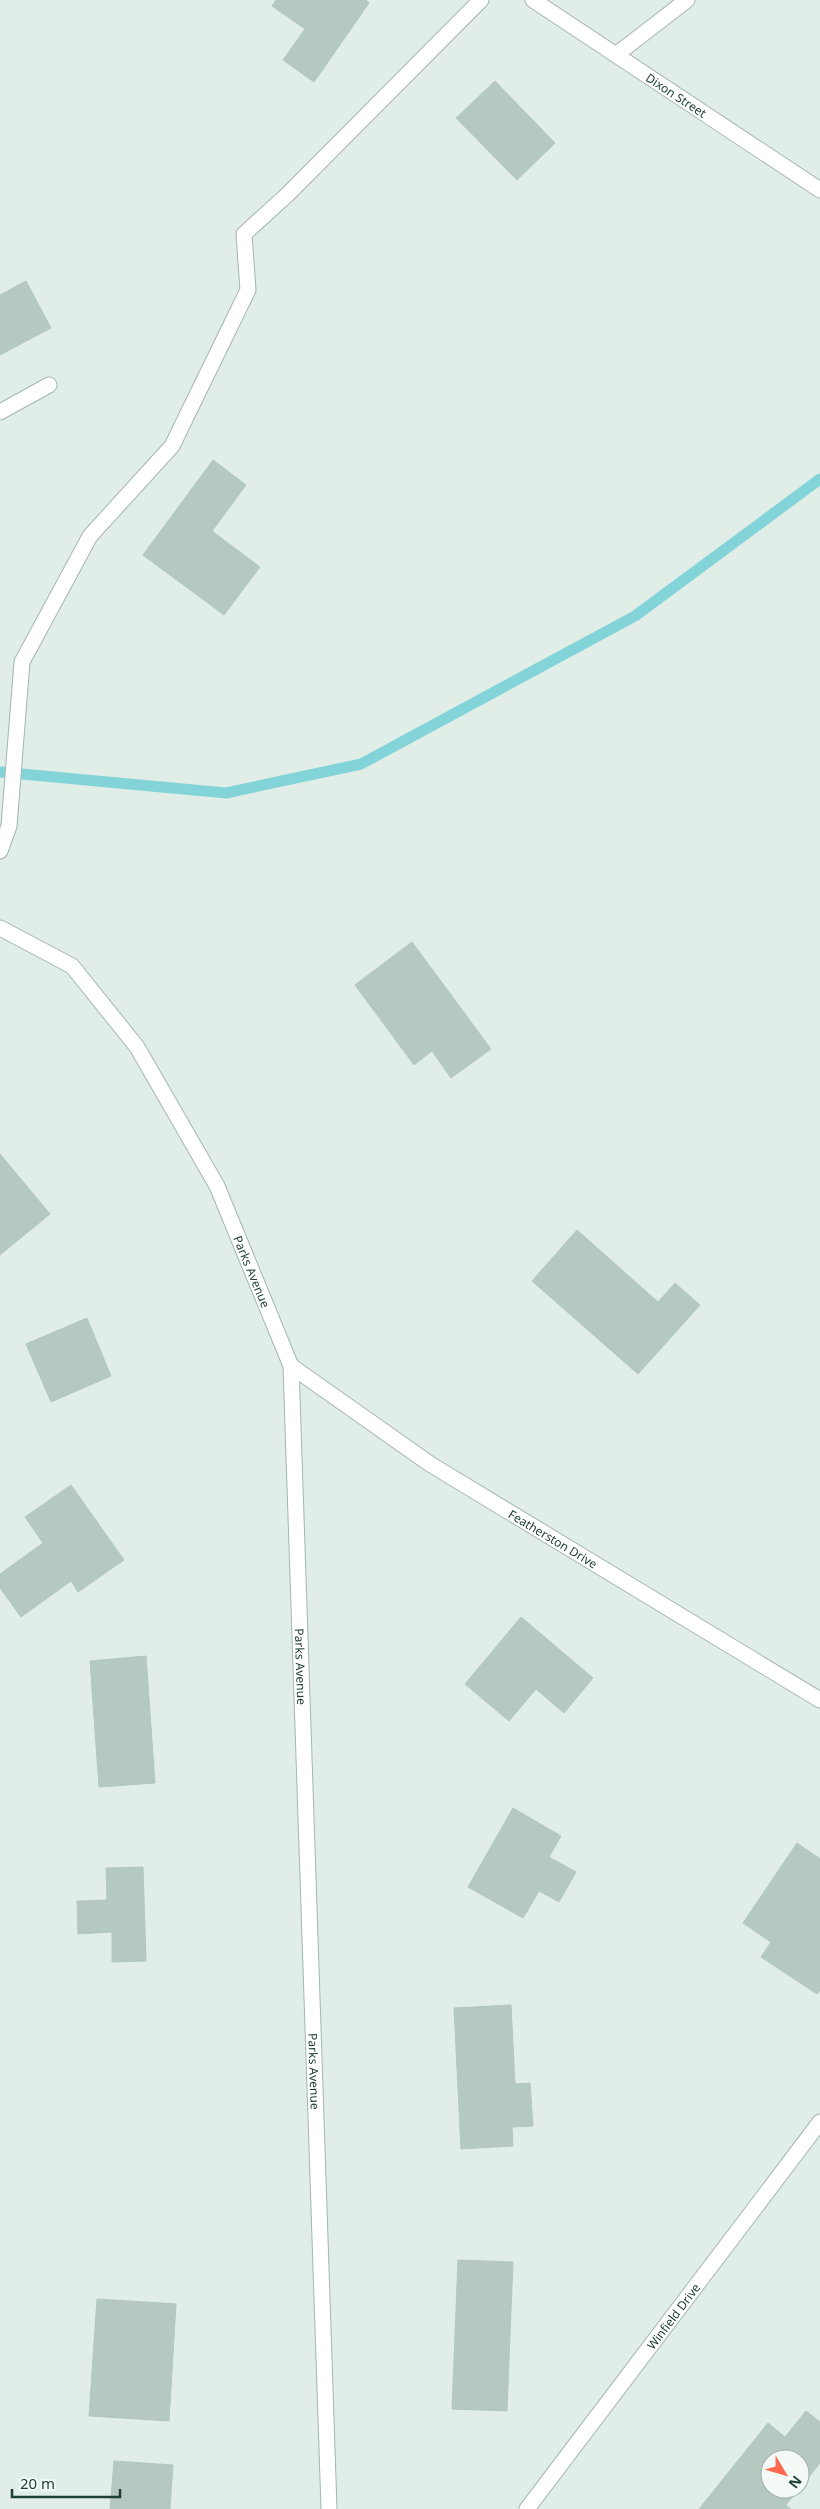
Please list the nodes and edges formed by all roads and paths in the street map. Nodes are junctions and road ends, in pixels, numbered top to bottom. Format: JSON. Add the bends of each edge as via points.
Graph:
{"nodes":[{"id":1,"x":482,"y":0,"type":"edge"},
{"id":2,"x":533,"y":0,"type":"edge"},
{"id":3,"x":687,"y":0,"type":"edge"},
{"id":4,"x":617,"y":54,"type":"junction"},
{"id":5,"x":820,"y":190,"type":"edge"},
{"id":6,"x":49,"y":385,"type":"dead end"},
{"id":7,"x":0,"y":412,"type":"edge"},
{"id":8,"x":0,"y":851,"type":"edge"},
{"id":9,"x":0,"y":928,"type":"edge"},
{"id":10,"x":291,"y":1366,"type":"junction"},
{"id":11,"x":820,"y":1700,"type":"edge"},
{"id":12,"x":820,"y":2122,"type":"edge"},
{"id":13,"x":329,"y":2509,"type":"edge"},
{"id":14,"x":527,"y":2509,"type":"edge"}],
"edges":[{"from":1,"to":8,"type":"street","via":[[244,234],[248,290],[172,446],[90,536],[22,662],[9,826]]},
{"from":2,"to":4,"type":"street","name":"Dixon Street"},
{"from":3,"to":4,"type":"street"},
{"from":4,"to":5,"type":"street","name":"Dixon Street"},
{"from":6,"to":7,"type":"street"},
{"from":9,"to":10,"type":"street","name":"Parks Avenue","via":[[72,966],[137,1047],[217,1186]]},
{"from":10,"to":11,"type":"street","name":"Featherston Drive","via":[[430,1464]]},
{"from":10,"to":13,"type":"street","name":"Parks Avenue"},
{"from":12,"to":14,"type":"street","name":"Winfield Drive"}]}
